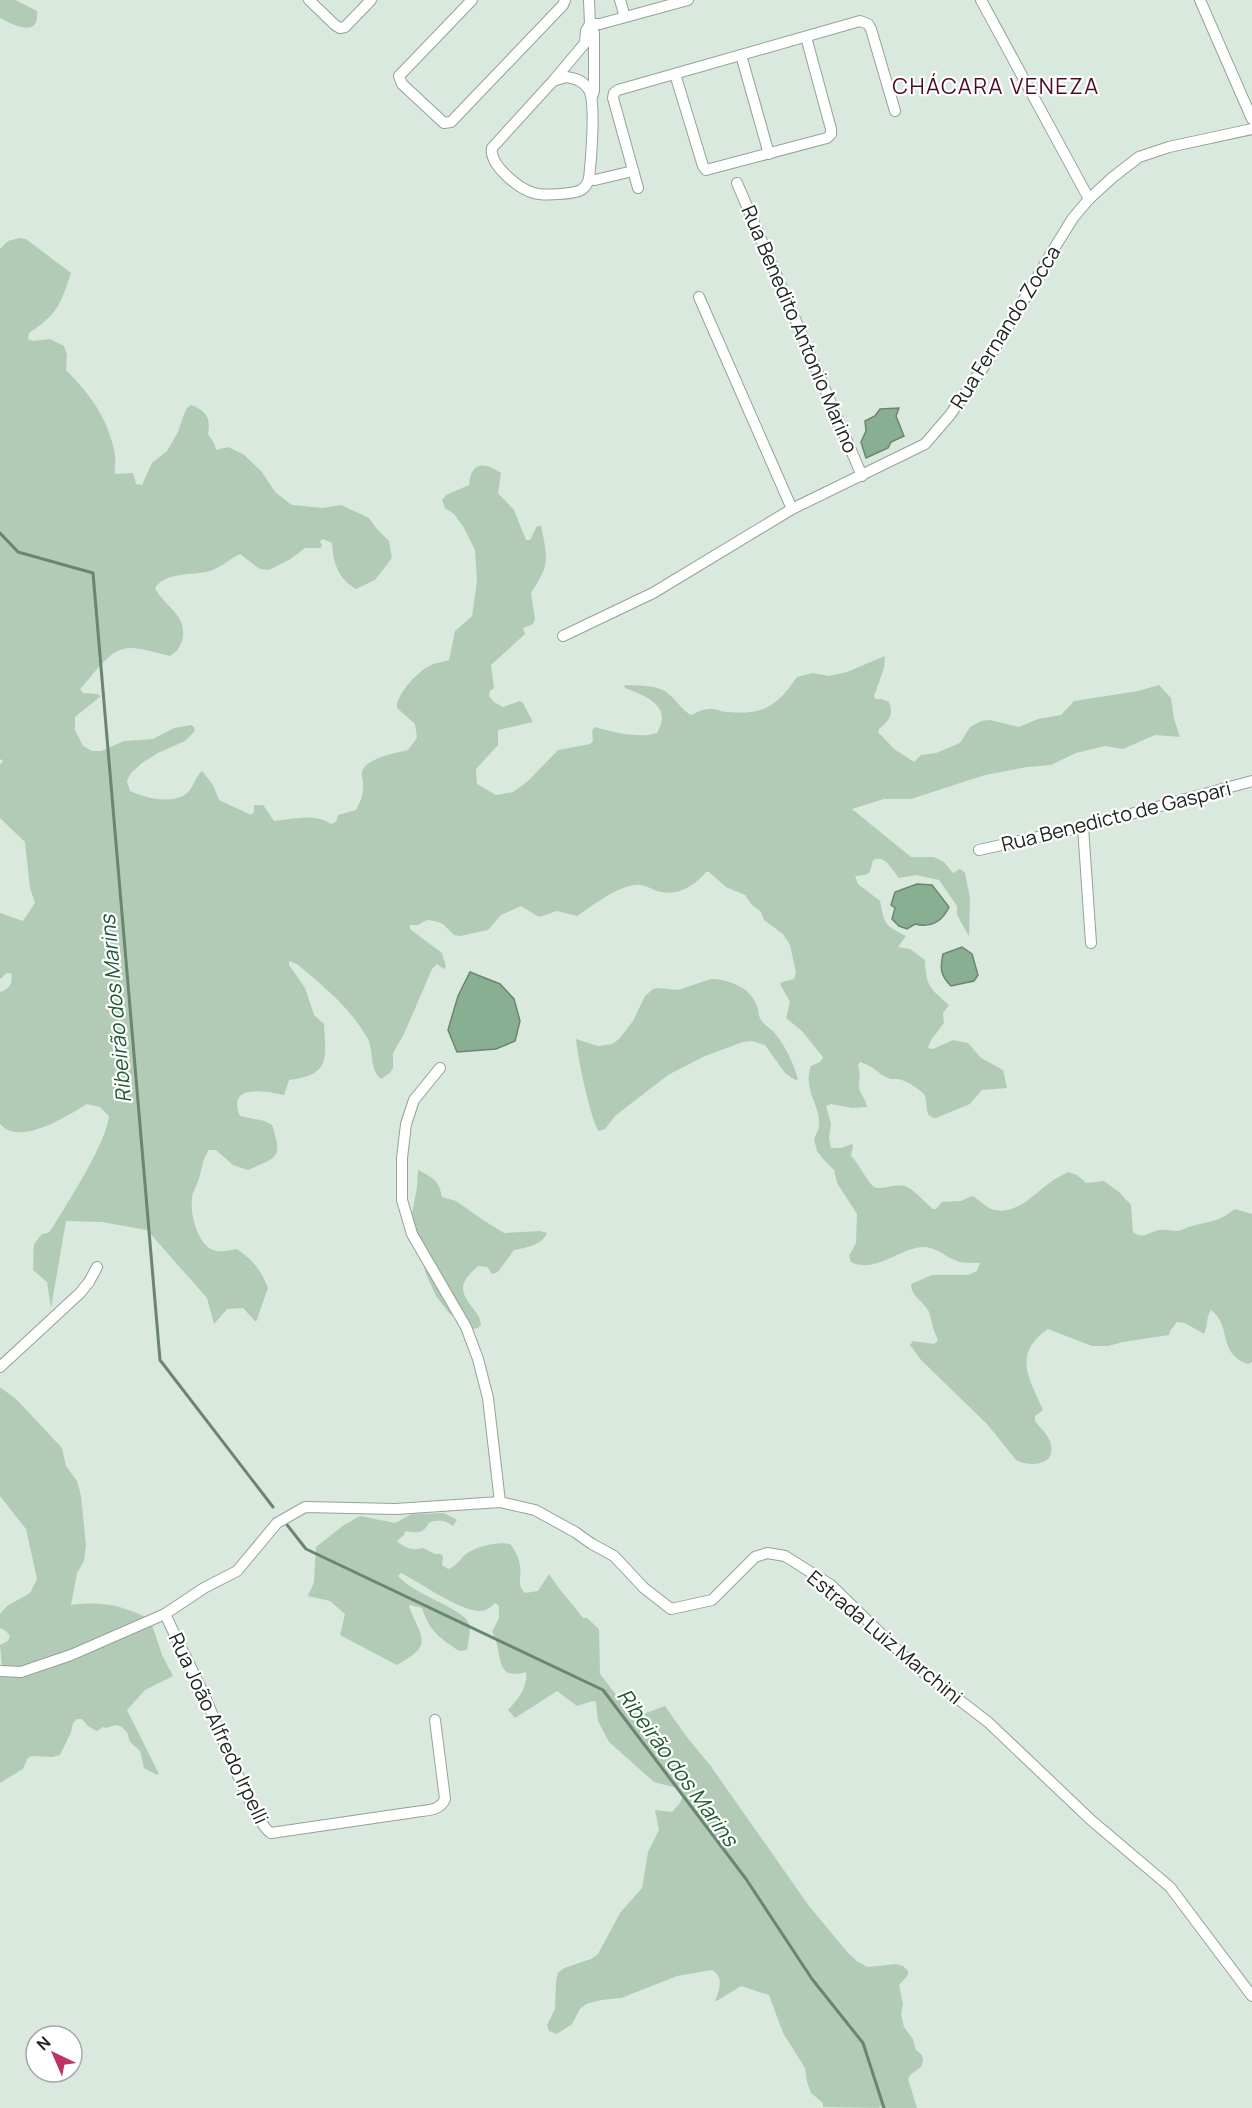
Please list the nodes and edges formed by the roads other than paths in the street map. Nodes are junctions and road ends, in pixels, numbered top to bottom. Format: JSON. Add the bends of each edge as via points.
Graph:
{"nodes":[{"id":1,"x":309,"y":0,"type":"edge"},
{"id":2,"x":371,"y":0,"type":"edge"},
{"id":3,"x":472,"y":0,"type":"edge"},
{"id":4,"x":565,"y":0,"type":"edge"},
{"id":5,"x":590,"y":0,"type":"edge"},
{"id":6,"x":620,"y":0,"type":"edge"},
{"id":7,"x":688,"y":0,"type":"edge"},
{"id":8,"x":981,"y":0,"type":"edge"},
{"id":9,"x":1200,"y":0,"type":"edge"},
{"id":10,"x":625,"y":17,"type":"junction"},
{"id":11,"x":590,"y":24,"type":"junction"},
{"id":12,"x":806,"y":37,"type":"junction"},
{"id":13,"x":741,"y":55,"type":"junction"},
{"id":14,"x":675,"y":74,"type":"junction"},
{"id":15,"x":553,"y":81,"type":"junction"},
{"id":16,"x":592,"y":97,"type":"junction"},
{"id":17,"x":895,"y":111,"type":"dead end"},
{"id":18,"x":1252,"y":119,"type":"edge"},
{"id":19,"x":1252,"y":129,"type":"edge"},
{"id":20,"x":769,"y":154,"type":"junction"},
{"id":21,"x":633,"y":171,"type":"junction"},
{"id":22,"x":589,"y":179,"type":"junction"},
{"id":23,"x":737,"y":183,"type":"dead end"},
{"id":24,"x":638,"y":188,"type":"dead end"},
{"id":25,"x":1089,"y":199,"type":"junction"},
{"id":26,"x":699,"y":297,"type":"dead end"},
{"id":27,"x":862,"y":476,"type":"junction"},
{"id":28,"x":792,"y":509,"type":"junction"},
{"id":29,"x":563,"y":636,"type":"dead end"},
{"id":30,"x":1252,"y":781,"type":"edge"},
{"id":31,"x":1083,"y":827,"type":"junction"},
{"id":32,"x":979,"y":850,"type":"dead end"},
{"id":33,"x":1091,"y":943,"type":"dead end"},
{"id":34,"x":440,"y":1068,"type":"dead end"},
{"id":35,"x":97,"y":1267,"type":"dead end"},
{"id":36,"x":0,"y":1367,"type":"edge"},
{"id":37,"x":500,"y":1502,"type":"junction"},
{"id":38,"x":165,"y":1614,"type":"junction"},
{"id":39,"x":0,"y":1671,"type":"edge"},
{"id":40,"x":435,"y":1720,"type":"dead end"},
{"id":41,"x":1252,"y":1996,"type":"edge"}],
"edges":[{"from":1,"to":2,"type":"street","via":[[340,28]]},
{"from":3,"to":4,"type":"street","via":[[399,76],[402,84],[444,123],[451,122]]},
{"from":5,"to":11,"type":"street"},
{"from":6,"to":10,"type":"street"},
{"from":7,"to":10,"type":"street"},
{"from":8,"to":25,"type":"street"},
{"from":9,"to":18,"type":"street"},
{"from":10,"to":11,"type":"street"},
{"from":11,"to":15,"type":"street","via":[[585,42]]},
{"from":11,"to":16,"type":"street","via":[[594,33]]},
{"from":12,"to":13,"type":"street"},
{"from":12,"to":17,"type":"street","via":[[860,21],[868,24]]},
{"from":12,"to":20,"type":"street","via":[[831,134]]},
{"from":13,"to":14,"type":"street"},
{"from":13,"to":20,"type":"street"},
{"from":14,"to":20,"type":"street","via":[[705,169]]},
{"from":14,"to":21,"type":"street","via":[[614,93]]},
{"from":15,"to":16,"type":"street","via":[[566,77],[579,80]]},
{"from":15,"to":22,"type":"street","via":[[494,145],[493,160],[522,188],[539,194],[579,191]]},
{"from":16,"to":22,"type":"street"},
{"from":19,"to":25,"type":"street","name":"Rua Fernando Zocca","via":[[1139,157]]},
{"from":21,"to":22,"type":"street"},
{"from":21,"to":24,"type":"street"},
{"from":23,"to":27,"type":"street","name":"Rua Benedito Antonio Marino"},
{"from":25,"to":27,"type":"street","name":"Rua Fernando Zocca","via":[[1073,218],[950,416],[925,444]]},
{"from":26,"to":28,"type":"street"},
{"from":27,"to":28,"type":"street","name":"Rua Fernando Zocca"},
{"from":28,"to":29,"type":"street","name":"Rua Fernando Zocca","via":[[653,593]]},
{"from":30,"to":31,"type":"street","name":"Rua Benedicto de Gaspari"},
{"from":31,"to":32,"type":"street","name":"Rua Benedicto de Gaspari"},
{"from":31,"to":33,"type":"street"},
{"from":34,"to":37,"type":"street","via":[[414,1100],[406,1124],[402,1200],[412,1234],[466,1327],[478,1359],[488,1398]]},
{"from":35,"to":36,"type":"street","via":[[80,1293]]},
{"from":37,"to":38,"type":"street","name":"Estrada Luiz Marchini","via":[[396,1509],[305,1507],[277,1523],[237,1571]]},
{"from":37,"to":41,"type":"street","name":"Estrada Luiz Marchini","via":[[535,1510],[614,1556],[644,1588],[671,1609],[712,1600],[755,1557],[767,1552],[785,1556],[831,1586],[911,1663],[988,1722],[1091,1820],[1170,1887]]},
{"from":38,"to":39,"type":"street","name":"Estrada Luiz Marchini","via":[[71,1655],[21,1672]]},
{"from":38,"to":40,"type":"street","name":"Rua João Alfredo Irpelli","via":[[244,1789],[270,1833],[441,1806],[445,1799]]}]}
